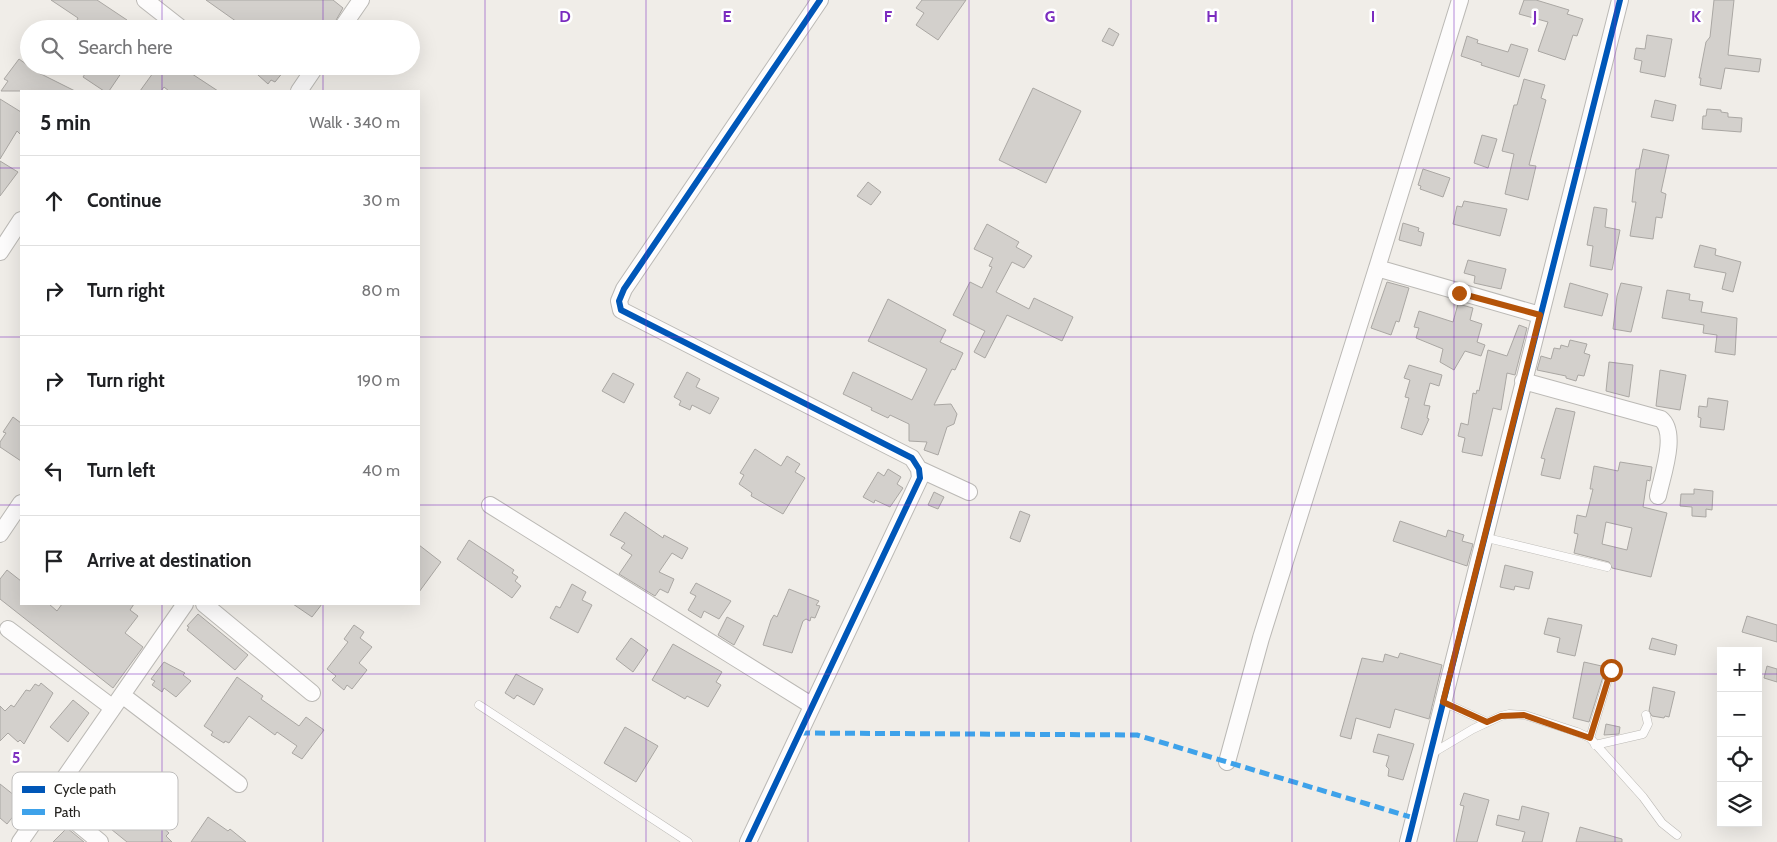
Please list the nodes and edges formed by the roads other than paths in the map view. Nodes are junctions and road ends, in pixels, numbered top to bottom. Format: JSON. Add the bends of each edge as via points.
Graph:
{"nodes":[{"id":1,"x":145,"y":0,"type":"edge"},
{"id":2,"x":361,"y":0,"type":"edge"},
{"id":3,"x":820,"y":0,"type":"edge"},
{"id":4,"x":1460,"y":0,"type":"edge"},
{"id":5,"x":1620,"y":0,"type":"edge"},
{"id":6,"x":171,"y":20,"type":"edge"},
{"id":7,"x":347,"y":20,"type":"edge"},
{"id":8,"x":310,"y":75,"type":"edge"},
{"id":9,"x":300,"y":90,"type":"edge"},
{"id":10,"x":20,"y":222,"type":"edge"},
{"id":11,"x":0,"y":252,"type":"edge"},
{"id":12,"x":1377,"y":268,"type":"junction"},
{"id":13,"x":1540,"y":315,"type":"junction"},
{"id":14,"x":1523,"y":381,"type":"junction"},
{"id":15,"x":919,"y":469,"type":"junction"},
{"id":16,"x":969,"y":492,"type":"dead end"},
{"id":17,"x":1658,"y":496,"type":"dead end"},
{"id":18,"x":20,"y":504,"type":"edge"},
{"id":19,"x":490,"y":505,"type":"dead end"},
{"id":20,"x":0,"y":534,"type":"edge"},
{"id":21,"x":1484,"y":537,"type":"junction"},
{"id":22,"x":1607,"y":567,"type":"dead end"},
{"id":23,"x":184,"y":605,"type":"edge"},
{"id":24,"x":205,"y":605,"type":"edge"},
{"id":25,"x":8,"y":629,"type":"dead end"},
{"id":26,"x":1611,"y":670,"type":"dead end"},
{"id":27,"x":312,"y":692,"type":"dead end"},
{"id":28,"x":118,"y":702,"type":"junction"},
{"id":29,"x":1443,"y":702,"type":"junction"},
{"id":30,"x":479,"y":705,"type":"dead end"},
{"id":31,"x":811,"y":706,"type":"junction"},
{"id":32,"x":1646,"y":715,"type":"dead end"},
{"id":33,"x":1487,"y":722,"type":"junction"},
{"id":34,"x":1590,"y":738,"type":"junction"},
{"id":35,"x":1595,"y":745,"type":"junction"},
{"id":36,"x":1429,"y":755,"type":"junction"},
{"id":37,"x":1227,"y":762,"type":"dead end"},
{"id":38,"x":69,"y":772,"type":"edge"},
{"id":39,"x":239,"y":784,"type":"dead end"},
{"id":40,"x":28,"y":830,"type":"edge"},
{"id":41,"x":85,"y":830,"type":"edge"},
{"id":42,"x":1677,"y":835,"type":"dead end"},
{"id":43,"x":20,"y":842,"type":"edge"},
{"id":44,"x":100,"y":842,"type":"edge"},
{"id":45,"x":688,"y":842,"type":"edge"},
{"id":46,"x":748,"y":842,"type":"edge"},
{"id":47,"x":1408,"y":842,"type":"edge"}],
"edges":[{"from":1,"to":6,"type":"street"},
{"from":2,"to":7,"type":"street"},
{"from":3,"to":15,"type":"street","via":[[618,302],[621,310],[912,458]]},
{"from":4,"to":12,"type":"street"},
{"from":5,"to":13,"type":"street"},
{"from":8,"to":9,"type":"street"},
{"from":10,"to":11,"type":"street"},
{"from":12,"to":13,"type":"street"},
{"from":12,"to":37,"type":"street","via":[[1261,638]]},
{"from":13,"to":14,"type":"street"},
{"from":14,"to":17,"type":"street","via":[[1661,419],[1667,424],[1670,437]]},
{"from":14,"to":21,"type":"street"},
{"from":15,"to":16,"type":"street"},
{"from":15,"to":31,"type":"street","via":[[920,478]]},
{"from":18,"to":20,"type":"street"},
{"from":19,"to":31,"type":"street"},
{"from":21,"to":22,"type":"lane"},
{"from":21,"to":29,"type":"street"},
{"from":23,"to":28,"type":"street"},
{"from":24,"to":27,"type":"street"},
{"from":25,"to":28,"type":"street"},
{"from":26,"to":34,"type":"lane"},
{"from":28,"to":38,"type":"street"},
{"from":28,"to":39,"type":"street"},
{"from":29,"to":33,"type":"lane"},
{"from":29,"to":36,"type":"street"},
{"from":30,"to":45,"type":"lane"},
{"from":31,"to":46,"type":"street"},
{"from":32,"to":35,"type":"lane","via":[[1648,724],[1643,734]]},
{"from":33,"to":34,"type":"lane","via":[[1501,716],[1524,715]]},
{"from":33,"to":36,"type":"lane"},
{"from":34,"to":35,"type":"lane"},
{"from":35,"to":42,"type":"lane","via":[[1643,797],[1662,823]]},
{"from":36,"to":47,"type":"street"},
{"from":40,"to":43,"type":"street"},
{"from":41,"to":44,"type":"street"}]}
